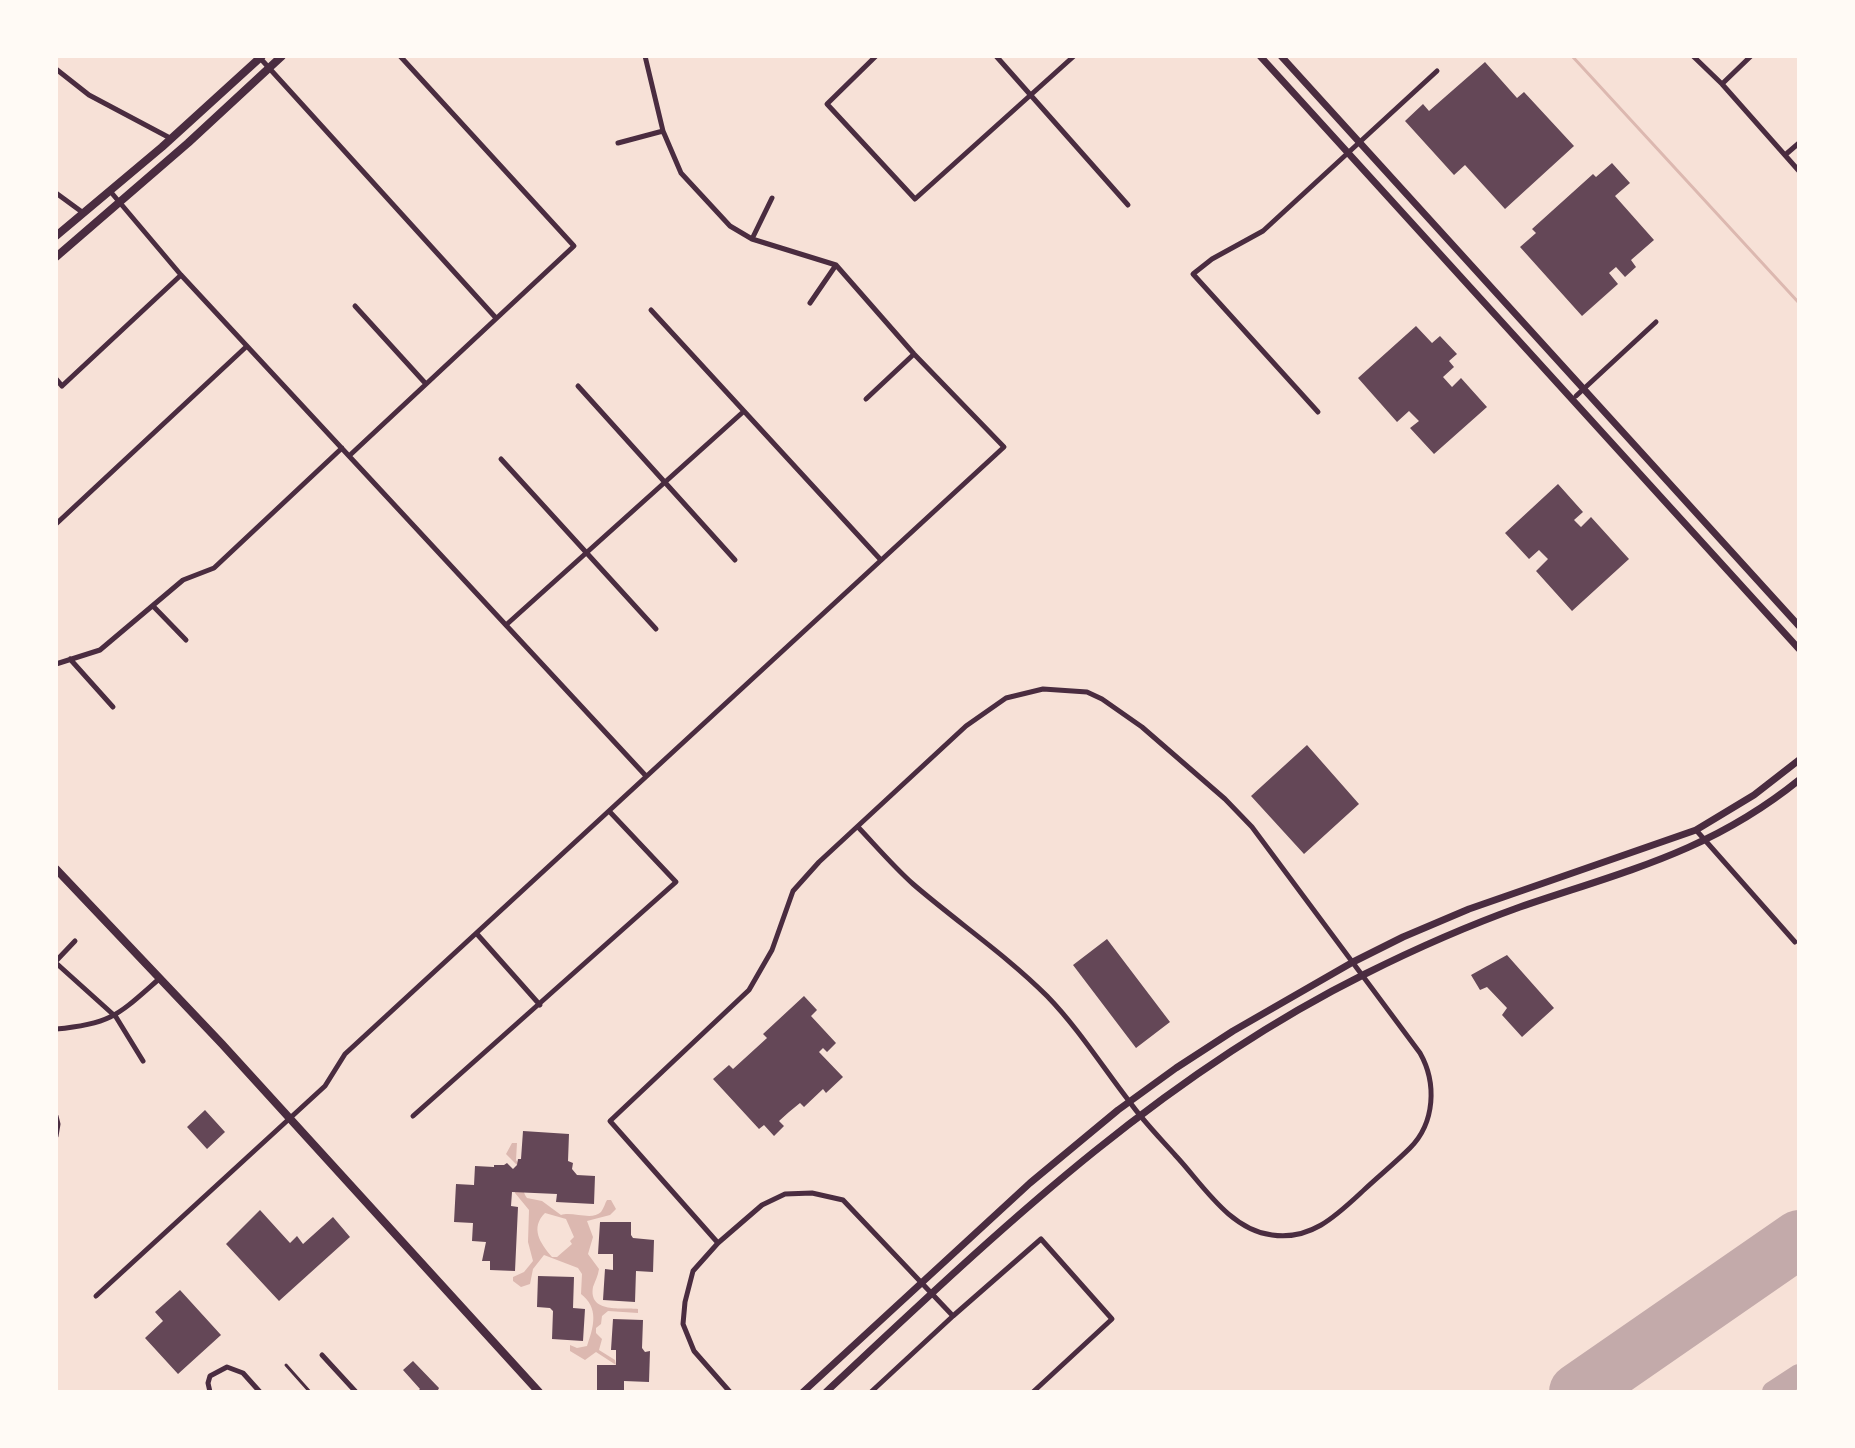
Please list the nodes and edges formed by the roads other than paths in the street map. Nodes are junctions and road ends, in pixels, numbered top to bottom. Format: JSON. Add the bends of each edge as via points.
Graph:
{"nodes":[{"id":1,"x":282,"y":56,"type":"edge"},
{"id":2,"x":400,"y":56,"type":"edge"},
{"id":3,"x":645,"y":56,"type":"edge"},
{"id":4,"x":876,"y":56,"type":"edge"},
{"id":5,"x":996,"y":56,"type":"edge"},
{"id":6,"x":1074,"y":56,"type":"edge"},
{"id":7,"x":1260,"y":56,"type":"edge"},
{"id":8,"x":1281,"y":56,"type":"edge"},
{"id":9,"x":1693,"y":56,"type":"edge"},
{"id":10,"x":1751,"y":56,"type":"edge"},
{"id":11,"x":260,"y":57,"type":"edge"},
{"id":12,"x":269,"y":68,"type":"junction"},
{"id":13,"x":56,"y":69,"type":"edge"},
{"id":14,"x":1437,"y":71,"type":"dead end"},
{"id":15,"x":1722,"y":84,"type":"junction"},
{"id":16,"x":1031,"y":94,"type":"junction"},
{"id":17,"x":663,"y":131,"type":"junction"},
{"id":18,"x":171,"y":139,"type":"junction"},
{"id":19,"x":1359,"y":142,"type":"junction"},
{"id":20,"x":618,"y":143,"type":"dead end"},
{"id":21,"x":1799,"y":143,"type":"edge"},
{"id":22,"x":1347,"y":153,"type":"junction"},
{"id":23,"x":1785,"y":155,"type":"junction"},
{"id":24,"x":1799,"y":171,"type":"edge"},
{"id":25,"x":109,"y":190,"type":"junction"},
{"id":26,"x":56,"y":193,"type":"edge"},
{"id":27,"x":772,"y":198,"type":"dead end"},
{"id":28,"x":118,"y":201,"type":"junction"},
{"id":29,"x":1128,"y":205,"type":"dead end"},
{"id":30,"x":82,"y":212,"type":"junction"},
{"id":31,"x":56,"y":236,"type":"edge"},
{"id":32,"x":752,"y":239,"type":"junction"},
{"id":33,"x":56,"y":257,"type":"edge"},
{"id":34,"x":836,"y":265,"type":"junction"},
{"id":35,"x":181,"y":275,"type":"junction"},
{"id":36,"x":810,"y":303,"type":"dead end"},
{"id":37,"x":355,"y":306,"type":"dead end"},
{"id":38,"x":651,"y":310,"type":"dead end"},
{"id":39,"x":496,"y":318,"type":"junction"},
{"id":40,"x":1656,"y":322,"type":"dead end"},
{"id":41,"x":247,"y":346,"type":"junction"},
{"id":42,"x":914,"y":354,"type":"junction"},
{"id":43,"x":56,"y":379,"type":"edge"},
{"id":44,"x":426,"y":384,"type":"junction"},
{"id":45,"x":578,"y":386,"type":"dead end"},
{"id":46,"x":1584,"y":389,"type":"junction"},
{"id":47,"x":1576,"y":396,"type":"dead end"},
{"id":48,"x":866,"y":399,"type":"dead end"},
{"id":49,"x":743,"y":412,"type":"junction"},
{"id":50,"x":1318,"y":412,"type":"dead end"},
{"id":51,"x":342,"y":448,"type":"junction"},
{"id":52,"x":349,"y":456,"type":"junction"},
{"id":53,"x":501,"y":459,"type":"dead end"},
{"id":54,"x":664,"y":483,"type":"junction"},
{"id":55,"x":56,"y":524,"type":"edge"},
{"id":56,"x":587,"y":552,"type":"junction"},
{"id":57,"x":880,"y":559,"type":"junction"},
{"id":58,"x":735,"y":560,"type":"dead end"},
{"id":59,"x":153,"y":606,"type":"junction"},
{"id":60,"x":506,"y":625,"type":"junction"},
{"id":61,"x":1799,"y":626,"type":"edge"},
{"id":62,"x":656,"y":629,"type":"dead end"},
{"id":63,"x":186,"y":640,"type":"dead end"},
{"id":64,"x":1799,"y":649,"type":"edge"},
{"id":65,"x":70,"y":659,"type":"junction"},
{"id":66,"x":56,"y":664,"type":"edge"},
{"id":67,"x":113,"y":707,"type":"dead end"},
{"id":68,"x":1799,"y":760,"type":"edge"},
{"id":69,"x":646,"y":776,"type":"junction"},
{"id":70,"x":1799,"y":780,"type":"edge"},
{"id":71,"x":609,"y":811,"type":"junction"},
{"id":72,"x":858,"y":827,"type":"junction"},
{"id":73,"x":1696,"y":830,"type":"junction"},
{"id":74,"x":1705,"y":841,"type":"junction"},
{"id":75,"x":56,"y":869,"type":"edge"},
{"id":76,"x":477,"y":934,"type":"junction"},
{"id":77,"x":75,"y":941,"type":"dead end"},
{"id":78,"x":1795,"y":942,"type":"dead end"},
{"id":79,"x":56,"y":962,"type":"edge"},
{"id":80,"x":1353,"y":962,"type":"junction"},
{"id":81,"x":1363,"y":975,"type":"junction"},
{"id":82,"x":160,"y":979,"type":"junction"},
{"id":83,"x":540,"y":1005,"type":"junction"},
{"id":84,"x":116,"y":1017,"type":"junction"},
{"id":85,"x":56,"y":1029,"type":"edge"},
{"id":86,"x":143,"y":1061,"type":"dead end"},
{"id":87,"x":1129,"y":1102,"type":"junction"},
{"id":88,"x":1139,"y":1115,"type":"junction"},
{"id":89,"x":56,"y":1116,"type":"edge"},
{"id":90,"x":413,"y":1116,"type":"dead end"},
{"id":91,"x":290,"y":1120,"type":"junction"},
{"id":92,"x":56,"y":1136,"type":"edge"},
{"id":93,"x":718,"y":1243,"type":"junction"},
{"id":94,"x":922,"y":1283,"type":"junction"},
{"id":95,"x":933,"y":1294,"type":"junction"},
{"id":96,"x":96,"y":1296,"type":"dead end"},
{"id":97,"x":953,"y":1316,"type":"junction"},
{"id":98,"x":322,"y":1355,"type":"dead end"},
{"id":99,"x":286,"y":1365,"type":"dead end"},
{"id":100,"x":210,"y":1392,"type":"edge"},
{"id":101,"x":260,"y":1392,"type":"edge"},
{"id":102,"x":310,"y":1392,"type":"edge"},
{"id":103,"x":356,"y":1392,"type":"edge"},
{"id":104,"x":539,"y":1392,"type":"edge"},
{"id":105,"x":730,"y":1392,"type":"edge"},
{"id":106,"x":803,"y":1392,"type":"edge"},
{"id":107,"x":826,"y":1392,"type":"edge"},
{"id":108,"x":871,"y":1392,"type":"edge"},
{"id":109,"x":1033,"y":1392,"type":"edge"}],
"edges":[{"from":1,"to":12,"type":"main road"},
{"from":2,"to":39,"type":"street","via":[[574,246]]},
{"from":3,"to":17,"type":"street"},
{"from":4,"to":16,"type":"street","via":[[827,104],[915,199]]},
{"from":5,"to":16,"type":"street"},
{"from":6,"to":16,"type":"street"},
{"from":7,"to":22,"type":"street"},
{"from":8,"to":19,"type":"street"},
{"from":9,"to":15,"type":"street"},
{"from":10,"to":15,"type":"street"},
{"from":11,"to":12,"type":"street"},
{"from":11,"to":18,"type":"main road"},
{"from":12,"to":28,"type":"main road"},
{"from":12,"to":39,"type":"street"},
{"from":13,"to":18,"type":"street","via":[[89,95]]},
{"from":14,"to":19,"type":"street"},
{"from":15,"to":23,"type":"street"},
{"from":16,"to":29,"type":"street"},
{"from":17,"to":20,"type":"street"},
{"from":17,"to":32,"type":"street","via":[[681,173],[730,226]]},
{"from":18,"to":25,"type":"main road"},
{"from":19,"to":22,"type":"street"},
{"from":19,"to":46,"type":"street"},
{"from":21,"to":23,"type":"street"},
{"from":22,"to":50,"type":"street","via":[[1263,231],[1193,274]]},
{"from":22,"to":64,"type":"street"},
{"from":23,"to":24,"type":"street"},
{"from":25,"to":28,"type":"street"},
{"from":25,"to":30,"type":"main road"},
{"from":26,"to":30,"type":"street"},
{"from":27,"to":32,"type":"street"},
{"from":28,"to":33,"type":"main road"},
{"from":28,"to":35,"type":"street"},
{"from":30,"to":31,"type":"main road"},
{"from":32,"to":34,"type":"street"},
{"from":34,"to":36,"type":"street"},
{"from":34,"to":42,"type":"street"},
{"from":35,"to":41,"type":"street"},
{"from":35,"to":43,"type":"street","via":[[62,386]]},
{"from":37,"to":44,"type":"street"},
{"from":38,"to":49,"type":"street"},
{"from":39,"to":44,"type":"street"},
{"from":40,"to":46,"type":"street"},
{"from":41,"to":51,"type":"street"},
{"from":41,"to":55,"type":"street"},
{"from":42,"to":48,"type":"street"},
{"from":42,"to":57,"type":"street","via":[[1004,447]]},
{"from":44,"to":52,"type":"street"},
{"from":45,"to":54,"type":"street"},
{"from":46,"to":47,"type":"street"},
{"from":46,"to":61,"type":"street"},
{"from":49,"to":54,"type":"street"},
{"from":49,"to":57,"type":"street"},
{"from":51,"to":52,"type":"street"},
{"from":51,"to":59,"type":"street","via":[[214,568],[183,580]]},
{"from":52,"to":60,"type":"street"},
{"from":53,"to":56,"type":"street"},
{"from":54,"to":56,"type":"street"},
{"from":54,"to":58,"type":"street"},
{"from":56,"to":60,"type":"street"},
{"from":56,"to":62,"type":"street"},
{"from":57,"to":69,"type":"street"},
{"from":59,"to":63,"type":"street"},
{"from":59,"to":65,"type":"street","via":[[100,650]]},
{"from":60,"to":69,"type":"street"},
{"from":65,"to":66,"type":"street"},
{"from":65,"to":67,"type":"street"},
{"from":68,"to":73,"type":"street"},
{"from":69,"to":71,"type":"street"},
{"from":70,"to":74,"type":"street","via":[[1750,817]]},
{"from":71,"to":76,"type":"street"},
{"from":71,"to":83,"type":"street","via":[[676,882]]},
{"from":72,"to":80,"type":"street","via":[[966,726],[1006,698],[1043,689],[1087,692],[1142,727],[1225,799],[1271,850]]},
{"from":72,"to":87,"type":"street","via":[[911,882],[1049,999]]},
{"from":72,"to":93,"type":"street","via":[[793,891],[772,950],[749,990],[610,1121]]},
{"from":73,"to":74,"type":"street"},
{"from":73,"to":80,"type":"street","via":[[1469,909]]},
{"from":74,"to":78,"type":"street"},
{"from":74,"to":81,"type":"street","via":[[1475,924]]},
{"from":75,"to":82,"type":"main road"},
{"from":76,"to":83,"type":"street"},
{"from":76,"to":91,"type":"street","via":[[345,1054],[325,1086]]},
{"from":77,"to":79,"type":"street"},
{"from":79,"to":84,"type":"street"},
{"from":80,"to":81,"type":"street"},
{"from":80,"to":87,"type":"street","via":[[1233,1031]]},
{"from":81,"to":88,"type":"street","via":[[1233,1048]]},
{"from":81,"to":88,"type":"street","via":[[1424,1058],[1431,1102],[1425,1125],[1410,1148],[1321,1226],[1283,1236],[1246,1227]]},
{"from":82,"to":84,"type":"street"},
{"from":82,"to":91,"type":"main road"},
{"from":83,"to":90,"type":"street"},
{"from":84,"to":85,"type":"street"},
{"from":84,"to":86,"type":"street"},
{"from":87,"to":88,"type":"street"},
{"from":87,"to":94,"type":"street","via":[[1030,1183]]},
{"from":88,"to":95,"type":"street"},
{"from":89,"to":92,"type":"street"},
{"from":91,"to":96,"type":"street"},
{"from":91,"to":104,"type":"main road"},
{"from":93,"to":94,"type":"street","via":[[762,1205],[785,1194],[812,1193],[843,1200]]},
{"from":93,"to":105,"type":"street","via":[[693,1271],[683,1324],[694,1351]]},
{"from":94,"to":95,"type":"street"},
{"from":94,"to":106,"type":"street"},
{"from":95,"to":97,"type":"street"},
{"from":95,"to":107,"type":"street"},
{"from":97,"to":108,"type":"street"},
{"from":97,"to":109,"type":"street","via":[[1041,1239],[1112,1319]]},
{"from":98,"to":103,"type":"street"},
{"from":99,"to":102,"type":"lane"},
{"from":100,"to":101,"type":"street","via":[[210,1376],[227,1367],[243,1373]]}]}
